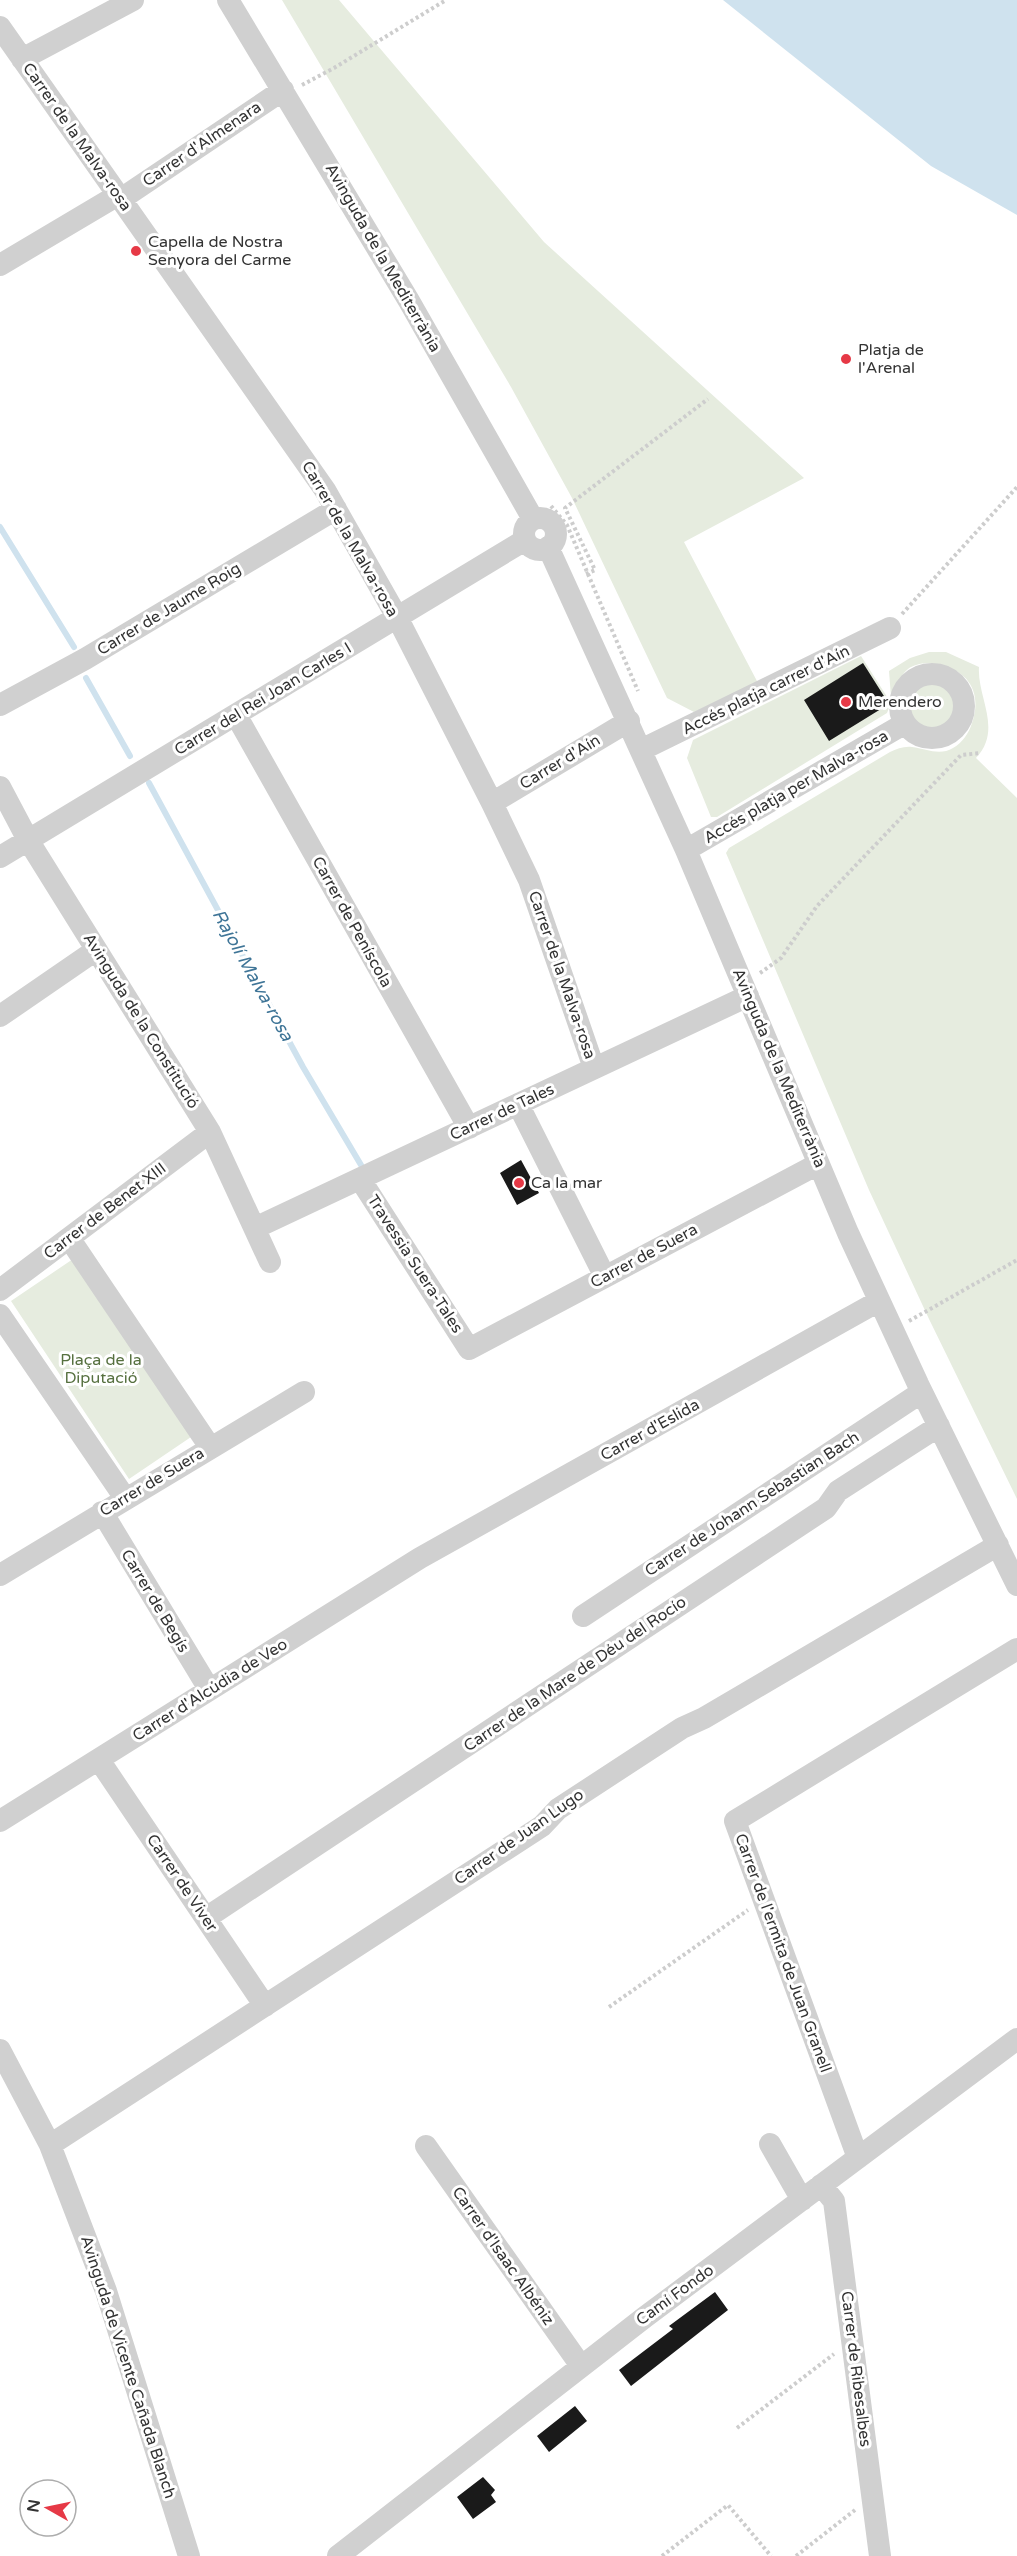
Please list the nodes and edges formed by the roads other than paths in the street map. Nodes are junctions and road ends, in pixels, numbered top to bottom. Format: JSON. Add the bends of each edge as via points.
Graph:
{"nodes":[{"id":1,"x":133,"y":0,"type":"edge"},
{"id":2,"x":228,"y":0,"type":"edge"},
{"id":3,"x":0,"y":27,"type":"edge"},
{"id":4,"x":22,"y":59,"type":"junction"},
{"id":5,"x":293,"y":87,"type":"junction"},
{"id":6,"x":120,"y":197,"type":"junction"},
{"id":7,"x":0,"y":264,"type":"edge"},
{"id":8,"x":336,"y":509,"type":"junction"},
{"id":9,"x":529,"y":529,"type":"junction"},
{"id":10,"x":397,"y":617,"type":"junction"},
{"id":11,"x":890,"y":628,"type":"road end"},
{"id":12,"x":0,"y":705,"type":"edge"},
{"id":13,"x":236,"y":715,"type":"junction"},
{"id":14,"x":628,"y":721,"type":"junction"},
{"id":15,"x":904,"y":724,"type":"dead end"},
{"id":16,"x":642,"y":750,"type":"junction"},
{"id":17,"x":0,"y":787,"type":"edge"},
{"id":18,"x":492,"y":803,"type":"junction"},
{"id":19,"x":28,"y":840,"type":"junction"},
{"id":20,"x":686,"y":850,"type":"junction"},
{"id":21,"x":0,"y":857,"type":"edge"},
{"id":22,"x":96,"y":950,"type":"junction"},
{"id":23,"x":753,"y":985,"type":"junction"},
{"id":24,"x":0,"y":1016,"type":"edge"},
{"id":25,"x":594,"y":1068,"type":"junction"},
{"id":26,"x":518,"y":1104,"type":"junction"},
{"id":27,"x":469,"y":1128,"type":"junction"},
{"id":28,"x":210,"y":1132,"type":"junction"},
{"id":29,"x":818,"y":1164,"type":"junction"},
{"id":30,"x":360,"y":1179,"type":"junction"},
{"id":31,"x":255,"y":1228,"type":"junction"},
{"id":32,"x":69,"y":1238,"type":"junction"},
{"id":33,"x":270,"y":1262,"type":"dead end"},
{"id":34,"x":605,"y":1277,"type":"junction"},
{"id":35,"x":0,"y":1290,"type":"edge"},
{"id":36,"x":879,"y":1301,"type":"junction"},
{"id":37,"x":0,"y":1315,"type":"edge"},
{"id":38,"x":469,"y":1349,"type":"joint"},
{"id":39,"x":304,"y":1392,"type":"dead end"},
{"id":40,"x":922,"y":1392,"type":"junction"},
{"id":41,"x":939,"y":1426,"type":"junction"},
{"id":42,"x":210,"y":1448,"type":"junction"},
{"id":43,"x":125,"y":1498,"type":"junction"},
{"id":44,"x":102,"y":1512,"type":"junction"},
{"id":45,"x":998,"y":1545,"type":"junction"},
{"id":46,"x":420,"y":1558,"type":"joint"},
{"id":47,"x":0,"y":1575,"type":"edge"},
{"id":48,"x":1017,"y":1585,"type":"edge"},
{"id":49,"x":583,"y":1616,"type":"dead end"},
{"id":50,"x":1017,"y":1649,"type":"edge"},
{"id":51,"x":209,"y":1689,"type":"junction"},
{"id":52,"x":99,"y":1760,"type":"junction"},
{"id":53,"x":0,"y":1821,"type":"edge"},
{"id":54,"x":206,"y":1918,"type":"junction"},
{"id":55,"x":265,"y":2006,"type":"junction"},
{"id":56,"x":1017,"y":2039,"type":"edge"},
{"id":57,"x":0,"y":2050,"type":"edge"},
{"id":58,"x":51,"y":2145,"type":"junction"},
{"id":59,"x":770,"y":2145,"type":"dead end"},
{"id":60,"x":426,"y":2146,"type":"dead end"},
{"id":61,"x":858,"y":2158,"type":"junction"},
{"id":62,"x":822,"y":2185,"type":"junction"},
{"id":63,"x":801,"y":2200,"type":"junction"},
{"id":64,"x":581,"y":2366,"type":"junction"},
{"id":65,"x":189,"y":2556,"type":"edge"},
{"id":66,"x":338,"y":2556,"type":"edge"},
{"id":67,"x":880,"y":2556,"type":"edge"}],
"edges":[{"from":1,"to":4,"type":"street"},
{"from":2,"to":5,"type":"street","name":"Avinguda de la Mediterrània"},
{"from":3,"to":4,"type":"street","name":"Carrer de la Malva-rosa"},
{"from":4,"to":6,"type":"street","name":"Carrer de la Malva-rosa"},
{"from":5,"to":6,"type":"street","name":"Carrer d'Almenara"},
{"from":5,"to":9,"type":"street","name":"Avinguda de la Mediterrània"},
{"from":6,"to":7,"type":"street","name":"Carrer d'Almenara"},
{"from":6,"to":8,"type":"street","name":"Carrer de la Malva-rosa"},
{"from":8,"to":10,"type":"street","name":"Carrer de la Malva-rosa"},
{"from":8,"to":12,"type":"street","name":"Carrer de Jaume Roig","via":[[85,659]]},
{"from":9,"to":10,"type":"street","name":"Carrer del Rei Joan Carles I"},
{"from":9,"to":14,"type":"street","name":"Avinguda de la Mediterrània","via":[[538,550],[548,547]]},
{"from":10,"to":13,"type":"street","name":"Carrer del Rei Joan Carles I"},
{"from":10,"to":18,"type":"street","name":"Carrer de la Malva-rosa"},
{"from":11,"to":16,"type":"street","name":"Accés platja carrer d'Aín"},
{"from":13,"to":19,"type":"street","name":"Carrer del Rei Joan Carles I"},
{"from":13,"to":27,"type":"street","name":"Carrer de Peníscola"},
{"from":14,"to":16,"type":"street","name":"Avinguda de la Mediterrània"},
{"from":14,"to":18,"type":"street","name":"Carrer d'Aín"},
{"from":15,"to":20,"type":"street","name":"Accés platja per Malva-rosa"},
{"from":16,"to":20,"type":"street","name":"Avinguda de la Mediterrània"},
{"from":17,"to":19,"type":"street","name":"Avinguda de la Constitució"},
{"from":18,"to":25,"type":"street","name":"Carrer de la Malva-rosa","via":[[529,880]]},
{"from":19,"to":21,"type":"street","name":"Carrer del Rei Joan Carles I"},
{"from":19,"to":22,"type":"street","name":"Avinguda de la Constitució"},
{"from":20,"to":23,"type":"street","name":"Avinguda de la Mediterrània"},
{"from":22,"to":24,"type":"street"},
{"from":22,"to":28,"type":"street","name":"Avinguda de la Constitució"},
{"from":23,"to":25,"type":"street","name":"Carrer de Tales"},
{"from":23,"to":29,"type":"street","name":"Avinguda de la Mediterrània"},
{"from":25,"to":26,"type":"street","name":"Carrer de Tales"},
{"from":26,"to":27,"type":"street","name":"Carrer de Tales"},
{"from":26,"to":34,"type":"street"},
{"from":27,"to":30,"type":"street","name":"Carrer de Tales"},
{"from":28,"to":31,"type":"street","name":"Avinguda de la Constitució"},
{"from":28,"to":32,"type":"street","name":"Carrer de Benet XIII"},
{"from":29,"to":34,"type":"street","name":"Carrer de Suera"},
{"from":29,"to":36,"type":"street","name":"Avinguda de la Mediterrània"},
{"from":30,"to":31,"type":"street","name":"Carrer de Tales"},
{"from":30,"to":38,"type":"street","name":"Travessia Suera-Tales"},
{"from":31,"to":33,"type":"street","name":"Avinguda de la Constitució"},
{"from":32,"to":35,"type":"street","name":"Carrer de Benet XIII"},
{"from":32,"to":42,"type":"street"},
{"from":34,"to":38,"type":"street","name":"Carrer de Suera"},
{"from":36,"to":40,"type":"street","name":"Avinguda de la Mediterrània"},
{"from":36,"to":46,"type":"street","name":"Carrer d'Eslida"},
{"from":37,"to":43,"type":"street"},
{"from":39,"to":42,"type":"street","name":"Carrer de Suera"},
{"from":40,"to":41,"type":"street","name":"Avinguda de la Mediterrània"},
{"from":40,"to":49,"type":"street","name":"Carrer de Johann Sebastian Bach"},
{"from":41,"to":45,"type":"street","name":"Avinguda de la Mediterrània"},
{"from":41,"to":54,"type":"street","name":"Carrer de la Mare de Déu del Rocío","via":[[838,1491],[826,1508]]},
{"from":42,"to":43,"type":"street","name":"Carrer de Suera"},
{"from":43,"to":44,"type":"street","name":"Carrer de Suera"},
{"from":44,"to":47,"type":"street","name":"Carrer de Suera"},
{"from":44,"to":51,"type":"street","name":"Carrer de Begís"},
{"from":45,"to":48,"type":"street","name":"Avinguda de la Mediterrània"},
{"from":45,"to":55,"type":"street","name":"Carrer de Juan Lugo","via":[[682,1728],[558,1809],[542,1826]]},
{"from":46,"to":51,"type":"street","name":"Carrer d'Alcúdia de Veo"},
{"from":50,"to":61,"type":"street","name":"Carrer de l'ermita de Juan Granell","via":[[735,1821]]},
{"from":51,"to":52,"type":"street","name":"Carrer d'Alcúdia de Veo"},
{"from":52,"to":53,"type":"street","name":"Carrer d'Alcúdia de Veo"},
{"from":52,"to":54,"type":"street","name":"Carrer de Viver"},
{"from":54,"to":55,"type":"street","name":"Carrer de Viver"},
{"from":55,"to":58,"type":"street","name":"Carrer de Juan Lugo"},
{"from":56,"to":61,"type":"street","name":"Camí Fondo"},
{"from":57,"to":58,"type":"street","name":"Avinguda de Vicente Cañada Blanch"},
{"from":58,"to":65,"type":"street","name":"Avinguda de Vicente Cañada Blanch","via":[[106,2291]]},
{"from":59,"to":63,"type":"street"},
{"from":60,"to":64,"type":"street","name":"Carrer d'Isaac Albéniz"},
{"from":61,"to":62,"type":"street","name":"Camí Fondo"},
{"from":62,"to":63,"type":"street","name":"Camí Fondo"},
{"from":62,"to":67,"type":"street","name":"Carrer de Ribesalbes","via":[[834,2201]]},
{"from":63,"to":64,"type":"street","name":"Camí Fondo"},
{"from":64,"to":66,"type":"street","name":"Camí Fondo"}]}
